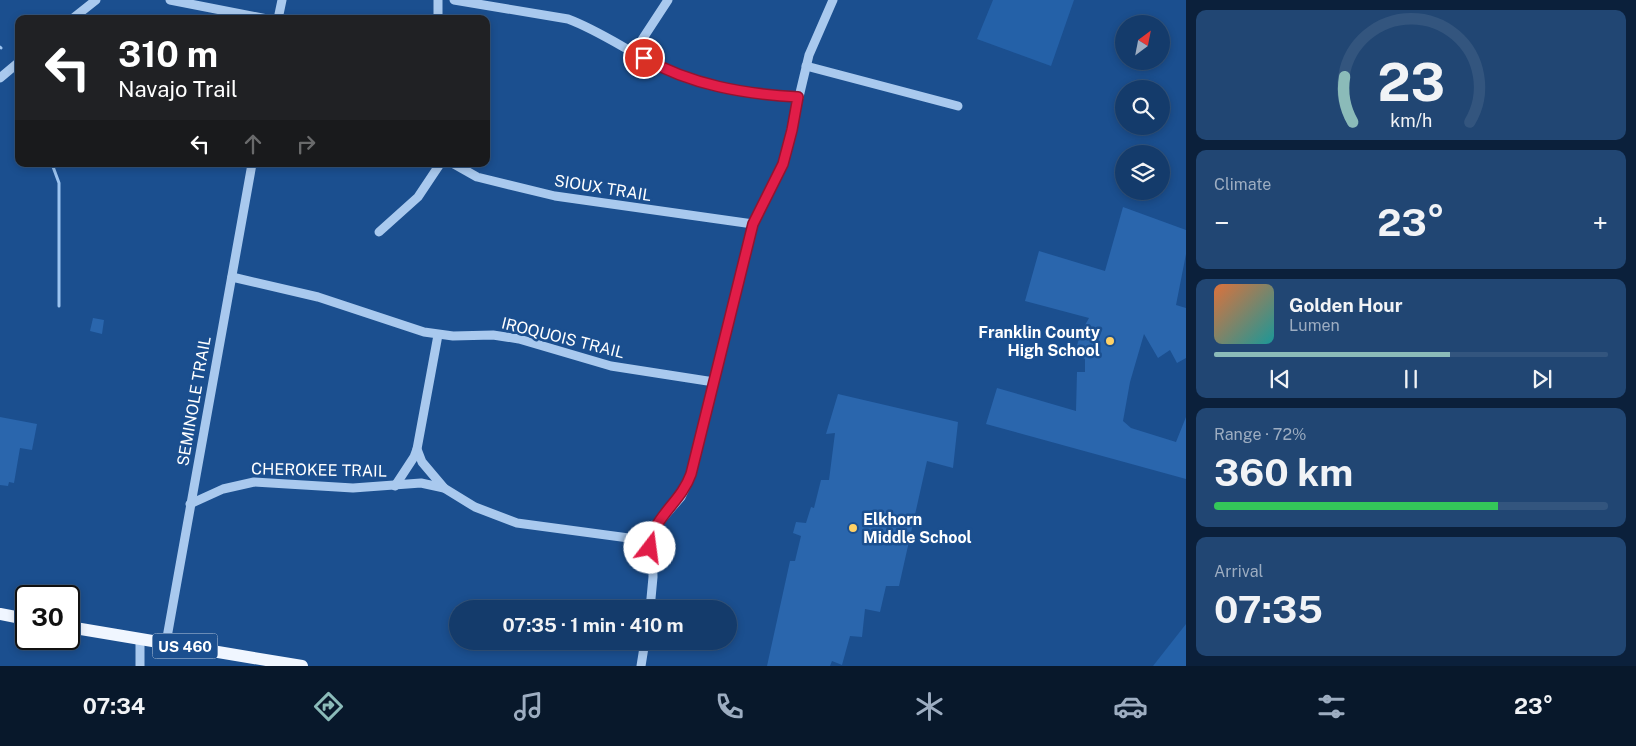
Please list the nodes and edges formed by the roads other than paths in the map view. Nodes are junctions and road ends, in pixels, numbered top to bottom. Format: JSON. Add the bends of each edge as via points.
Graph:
{"nodes":[{"id":1,"x":96,"y":0,"type":"edge"},
{"id":2,"x":170,"y":0,"type":"edge"},
{"id":3,"x":282,"y":0,"type":"edge"},
{"id":4,"x":438,"y":0,"type":"edge"},
{"id":5,"x":454,"y":0,"type":"edge"},
{"id":6,"x":668,"y":0,"type":"edge"},
{"id":7,"x":833,"y":0,"type":"edge"},
{"id":8,"x":77,"y":15,"type":"edge"},
{"id":9,"x":247,"y":15,"type":"edge"},
{"id":10,"x":279,"y":15,"type":"edge"},
{"id":11,"x":438,"y":15,"type":"edge"},
{"id":12,"x":634,"y":52,"type":"junction"},
{"id":13,"x":15,"y":65,"type":"edge"},
{"id":14,"x":806,"y":66,"type":"junction"},
{"id":15,"x":0,"y":78,"type":"edge"},
{"id":16,"x":798,"y":97,"type":"junction"},
{"id":17,"x":958,"y":106,"type":"dead end"},
{"id":18,"x":251,"y":167,"type":"edge"},
{"id":19,"x":438,"y":167,"type":"edge"},
{"id":20,"x":459,"y":167,"type":"edge"},
{"id":21,"x":753,"y":224,"type":"junction"},
{"id":22,"x":379,"y":232,"type":"dead end"},
{"id":23,"x":232,"y":277,"type":"junction"},
{"id":24,"x":438,"y":334,"type":"junction"},
{"id":25,"x":714,"y":382,"type":"junction"},
{"id":26,"x":417,"y":449,"type":"junction"},
{"id":27,"x":395,"y":486,"type":"junction"},
{"id":28,"x":444,"y":488,"type":"junction"},
{"id":29,"x":190,"y":504,"type":"junction"},
{"id":30,"x":651,"y":541,"type":"junction"},
{"id":31,"x":651,"y":600,"type":"edge"},
{"id":32,"x":0,"y":614,"type":"edge"},
{"id":33,"x":15,"y":617,"type":"edge"},
{"id":34,"x":80,"y":628,"type":"edge"},
{"id":35,"x":140,"y":639,"type":"junction"},
{"id":36,"x":166,"y":643,"type":"junction"},
{"id":37,"x":644,"y":650,"type":"edge"},
{"id":38,"x":294,"y":665,"type":"edge"},
{"id":39,"x":140,"y":666,"type":"edge"},
{"id":40,"x":641,"y":666,"type":"edge"}],
"edges":[{"from":1,"to":8,"type":"street"},
{"from":2,"to":9,"type":"street"},
{"from":3,"to":10,"type":"street"},
{"from":4,"to":11,"type":"street"},
{"from":5,"to":12,"type":"street","via":[[568,19]]},
{"from":6,"to":12,"type":"street"},
{"from":7,"to":14,"type":"street","via":[[808,54]]},
{"from":12,"to":16,"type":"street","via":[[666,70],[702,83]]},
{"from":13,"to":15,"type":"street"},
{"from":14,"to":16,"type":"street"},
{"from":14,"to":17,"type":"street"},
{"from":16,"to":21,"type":"street","via":[[783,164]]},
{"from":18,"to":23,"type":"street","name":"SEMINOLE TRAIL"},
{"from":19,"to":22,"type":"street","via":[[418,197]]},
{"from":20,"to":21,"type":"street","name":"SIOUX TRAIL","via":[[477,177],[555,196]]},
{"from":21,"to":25,"type":"street"},
{"from":23,"to":24,"type":"street","name":"IROQUOIS TRAIL","via":[[318,297]]},
{"from":23,"to":29,"type":"street","name":"SEMINOLE TRAIL"},
{"from":24,"to":25,"type":"street","name":"IROQUOIS TRAIL","via":[[519,339],[611,366]]},
{"from":24,"to":26,"type":"street"},
{"from":25,"to":30,"type":"street","via":[[686,486],[681,497],[656,526]]},
{"from":26,"to":27,"type":"street"},
{"from":26,"to":28,"type":"street","via":[[422,462]]},
{"from":27,"to":28,"type":"street","name":"CHEROKEE TRAIL","via":[[421,483]]},
{"from":27,"to":29,"type":"street","name":"CHEROKEE TRAIL","via":[[353,488],[254,482],[223,489]]},
{"from":28,"to":30,"type":"street","name":"CHEROKEE TRAIL","via":[[493,516],[517,523]]},
{"from":29,"to":36,"type":"street","name":"SEMINOLE TRAIL"},
{"from":30,"to":31,"type":"street"},
{"from":32,"to":33,"type":"main road"},
{"from":34,"to":35,"type":"main road","number":"US 460"},
{"from":35,"to":36,"type":"main road","number":"US 460"},
{"from":35,"to":39,"type":"street"},
{"from":36,"to":38,"type":"main road","number":"US 460"},
{"from":37,"to":40,"type":"street"}]}
